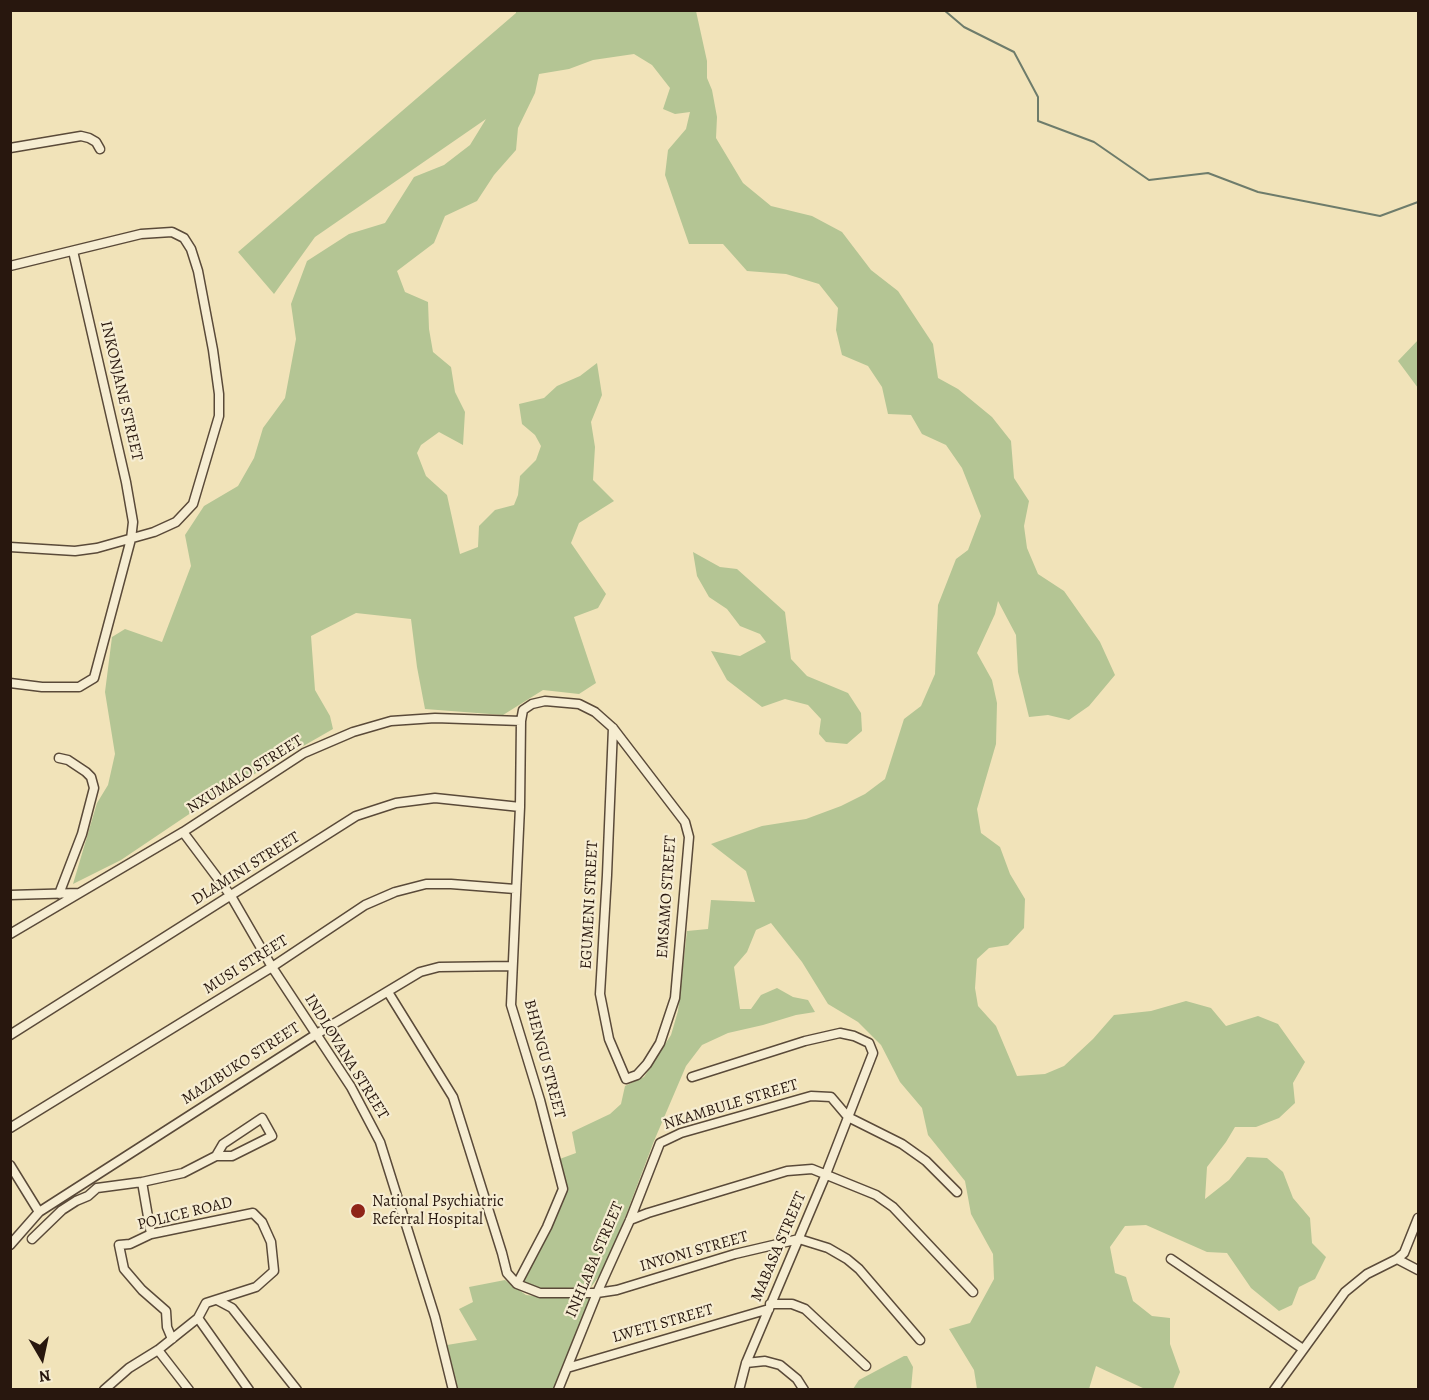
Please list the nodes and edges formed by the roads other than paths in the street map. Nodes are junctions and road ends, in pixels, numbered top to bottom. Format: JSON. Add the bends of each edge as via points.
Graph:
{"nodes":[{"id":1,"x":10,"y":148,"type":"edge"},
{"id":2,"x":100,"y":149,"type":"dead end"},
{"id":3,"x":73,"y":251,"type":"junction"},
{"id":4,"x":10,"y":266,"type":"edge"},
{"id":5,"x":132,"y":539,"type":"junction"},
{"id":6,"x":10,"y":547,"type":"edge"},
{"id":7,"x":10,"y":684,"type":"edge"},
{"id":8,"x":521,"y":721,"type":"junction"},
{"id":9,"x":613,"y":728,"type":"junction"},
{"id":10,"x":59,"y":758,"type":"dead end"},
{"id":11,"x":520,"y":807,"type":"junction"},
{"id":12,"x":183,"y":832,"type":"junction"},
{"id":13,"x":515,"y":889,"type":"junction"},
{"id":14,"x":82,"y":893,"type":"junction"},
{"id":15,"x":59,"y":894,"type":"junction"},
{"id":16,"x":10,"y":895,"type":"edge"},
{"id":17,"x":231,"y":896,"type":"junction"},
{"id":18,"x":10,"y":934,"type":"edge"},
{"id":19,"x":512,"y":966,"type":"junction"},
{"id":20,"x":272,"y":967,"type":"junction"},
{"id":21,"x":388,"y":992,"type":"junction"},
{"id":22,"x":10,"y":1035,"type":"edge"},
{"id":23,"x":315,"y":1035,"type":"junction"},
{"id":24,"x":692,"y":1077,"type":"dead end"},
{"id":25,"x":626,"y":1079,"type":"joint"},
{"id":26,"x":848,"y":1116,"type":"junction"},
{"id":27,"x":10,"y":1128,"type":"edge"},
{"id":28,"x":234,"y":1136,"type":"junction"},
{"id":29,"x":660,"y":1143,"type":"joint"},
{"id":30,"x":243,"y":1151,"type":"junction"},
{"id":31,"x":216,"y":1156,"type":"junction"},
{"id":32,"x":10,"y":1165,"type":"edge"},
{"id":33,"x":826,"y":1174,"type":"junction"},
{"id":34,"x":142,"y":1182,"type":"junction"},
{"id":35,"x":957,"y":1192,"type":"dead end"},
{"id":36,"x":39,"y":1212,"type":"junction"},
{"id":37,"x":1419,"y":1218,"type":"edge"},
{"id":38,"x":630,"y":1220,"type":"junction"},
{"id":39,"x":151,"y":1234,"type":"junction"},
{"id":40,"x":32,"y":1239,"type":"dead end"},
{"id":41,"x":799,"y":1239,"type":"junction"},
{"id":42,"x":10,"y":1245,"type":"edge"},
{"id":43,"x":1171,"y":1259,"type":"dead end"},
{"id":44,"x":1397,"y":1259,"type":"junction"},
{"id":45,"x":1419,"y":1270,"type":"edge"},
{"id":46,"x":517,"y":1284,"type":"junction"},
{"id":47,"x":973,"y":1292,"type":"dead end"},
{"id":48,"x":597,"y":1293,"type":"junction"},
{"id":49,"x":218,"y":1300,"type":"junction"},
{"id":50,"x":770,"y":1306,"type":"junction"},
{"id":51,"x":198,"y":1318,"type":"junction"},
{"id":52,"x":172,"y":1339,"type":"junction"},
{"id":53,"x":920,"y":1340,"type":"dead end"},
{"id":54,"x":1303,"y":1349,"type":"junction"},
{"id":55,"x":158,"y":1350,"type":"junction"},
{"id":56,"x":746,"y":1363,"type":"junction"},
{"id":57,"x":866,"y":1366,"type":"dead end"},
{"id":58,"x":567,"y":1368,"type":"junction"},
{"id":59,"x":104,"y":1389,"type":"edge"},
{"id":60,"x":189,"y":1389,"type":"edge"},
{"id":61,"x":249,"y":1389,"type":"edge"},
{"id":62,"x":297,"y":1389,"type":"edge"},
{"id":63,"x":453,"y":1389,"type":"edge"},
{"id":64,"x":558,"y":1389,"type":"edge"},
{"id":65,"x":739,"y":1389,"type":"edge"},
{"id":66,"x":804,"y":1389,"type":"edge"},
{"id":67,"x":1274,"y":1389,"type":"edge"}],
"edges":[{"from":1,"to":2,"type":"street","via":[[81,136],[96,142]]},
{"from":3,"to":4,"type":"street"},
{"from":3,"to":5,"type":"street","name":"INKONJANE STREET","via":[[126,482]]},
{"from":3,"to":5,"type":"street","via":[[141,234],[172,232],[184,238],[198,271],[213,350],[219,416],[193,504],[176,522]]},
{"from":5,"to":6,"type":"street","via":[[75,551]]},
{"from":5,"to":7,"type":"street","name":"INKONJANE STREET","via":[[94,678],[79,687]]},
{"from":8,"to":9,"type":"street","name":"EMSAMO STREET","via":[[523,710],[545,701],[579,704]]},
{"from":8,"to":11,"type":"street","name":"BHENGU STREET"},
{"from":8,"to":12,"type":"street","name":"NXUMALO STREET","via":[[435,718],[391,722],[353,732],[304,753]]},
{"from":9,"to":25,"type":"street","name":"EGUMENI STREET","via":[[600,994],[609,1039]]},
{"from":9,"to":25,"type":"street","name":"EMSAMO STREET","via":[[685,822],[689,837],[675,999],[660,1043],[637,1075]]},
{"from":10,"to":15,"type":"street","via":[[86,772],[94,788],[82,834]]},
{"from":11,"to":13,"type":"street","name":"BHENGU STREET"},
{"from":11,"to":17,"type":"street","name":"DLAMINI STREET","via":[[435,798],[396,803],[356,816]]},
{"from":12,"to":14,"type":"street","name":"NXUMALO STREET"},
{"from":12,"to":17,"type":"street","name":"INDLOVANA STREET"},
{"from":13,"to":19,"type":"street","name":"BHENGU STREET"},
{"from":13,"to":20,"type":"street","name":"MUSI STREET","via":[[426,884],[394,892],[365,905]]},
{"from":14,"to":15,"type":"street"},
{"from":14,"to":18,"type":"street","name":"NXUMALO STREET"},
{"from":15,"to":16,"type":"street"},
{"from":17,"to":20,"type":"street","name":"INDLOVANA STREET"},
{"from":17,"to":22,"type":"street","name":"DLAMINI STREET"},
{"from":19,"to":21,"type":"street","name":"MAZIBUKO STREET","via":[[439,967],[420,972]]},
{"from":19,"to":46,"type":"street","name":"BHENGU STREET","via":[[511,1005],[563,1189]]},
{"from":20,"to":23,"type":"street","name":"INDLOVANA STREET"},
{"from":20,"to":27,"type":"street","name":"MUSI STREET"},
{"from":21,"to":23,"type":"street","name":"MAZIBUKO STREET"},
{"from":21,"to":46,"type":"street","via":[[453,1097],[507,1273]]},
{"from":23,"to":36,"type":"street","name":"MAZIBUKO STREET"},
{"from":23,"to":63,"type":"street","name":"INDLOVANA STREET","via":[[351,1088],[380,1142],[435,1317]]},
{"from":24,"to":26,"type":"street","name":"MABASA STREET","via":[[805,1041],[840,1033],[854,1036],[869,1043],[873,1053]]},
{"from":26,"to":29,"type":"street","name":"NKAMBULE STREET","via":[[831,1097],[811,1096],[681,1133]]},
{"from":26,"to":33,"type":"street","name":"MABASA STREET"},
{"from":26,"to":35,"type":"street","name":"NKAMBULE STREET","via":[[902,1144]]},
{"from":28,"to":30,"type":"street"},
{"from":28,"to":30,"type":"street","via":[[262,1119],[272,1136]]},
{"from":28,"to":31,"type":"street"},
{"from":29,"to":38,"type":"street","name":"INHLABA STREET"},
{"from":30,"to":31,"type":"street"},
{"from":31,"to":34,"type":"street","via":[[183,1173]]},
{"from":32,"to":36,"type":"street"},
{"from":33,"to":38,"type":"street","via":[[812,1169],[787,1171]]},
{"from":33,"to":41,"type":"street","name":"MABASA STREET"},
{"from":33,"to":47,"type":"street","via":[[876,1195],[893,1207]]},
{"from":34,"to":39,"type":"street"},
{"from":34,"to":40,"type":"street","via":[[97,1188],[62,1210]]},
{"from":36,"to":42,"type":"street","name":"MAZIBUKO STREET"},
{"from":37,"to":44,"type":"street","via":[[1404,1253]]},
{"from":38,"to":48,"type":"street","name":"INHLABA STREET"},
{"from":39,"to":49,"type":"street","name":"POLICE ROAD","via":[[253,1213],[258,1217],[271,1242],[274,1271],[256,1287]]},
{"from":39,"to":52,"type":"street","name":"POLICE ROAD","via":[[119,1245],[124,1269],[166,1311]]},
{"from":41,"to":48,"type":"street","name":"INYONI STREET"},
{"from":41,"to":50,"type":"street","name":"MABASA STREET"},
{"from":41,"to":53,"type":"street","via":[[847,1258]]},
{"from":43,"to":54,"type":"street"},
{"from":44,"to":45,"type":"street"},
{"from":44,"to":54,"type":"street","via":[[1367,1274],[1345,1292]]},
{"from":46,"to":48,"type":"street","name":"INYONI STREET","via":[[540,1293]]},
{"from":48,"to":58,"type":"street","name":"INHLABA STREET"},
{"from":49,"to":51,"type":"street","name":"POLICE ROAD","via":[[206,1303]]},
{"from":49,"to":62,"type":"street","via":[[232,1308]]},
{"from":50,"to":56,"type":"street","name":"MABASA STREET"},
{"from":50,"to":57,"type":"street","via":[[792,1304],[805,1309]]},
{"from":50,"to":58,"type":"street","name":"LWETI STREET"},
{"from":51,"to":52,"type":"street","name":"POLICE ROAD"},
{"from":51,"to":61,"type":"street"},
{"from":52,"to":55,"type":"street","name":"POLICE ROAD"},
{"from":54,"to":67,"type":"street"},
{"from":55,"to":59,"type":"street","name":"POLICE ROAD"},
{"from":55,"to":60,"type":"street"},
{"from":56,"to":65,"type":"street","name":"MABASA STREET"},
{"from":56,"to":66,"type":"street","via":[[765,1361],[780,1365]]},
{"from":58,"to":64,"type":"street","name":"INHLABA STREET"}]}
